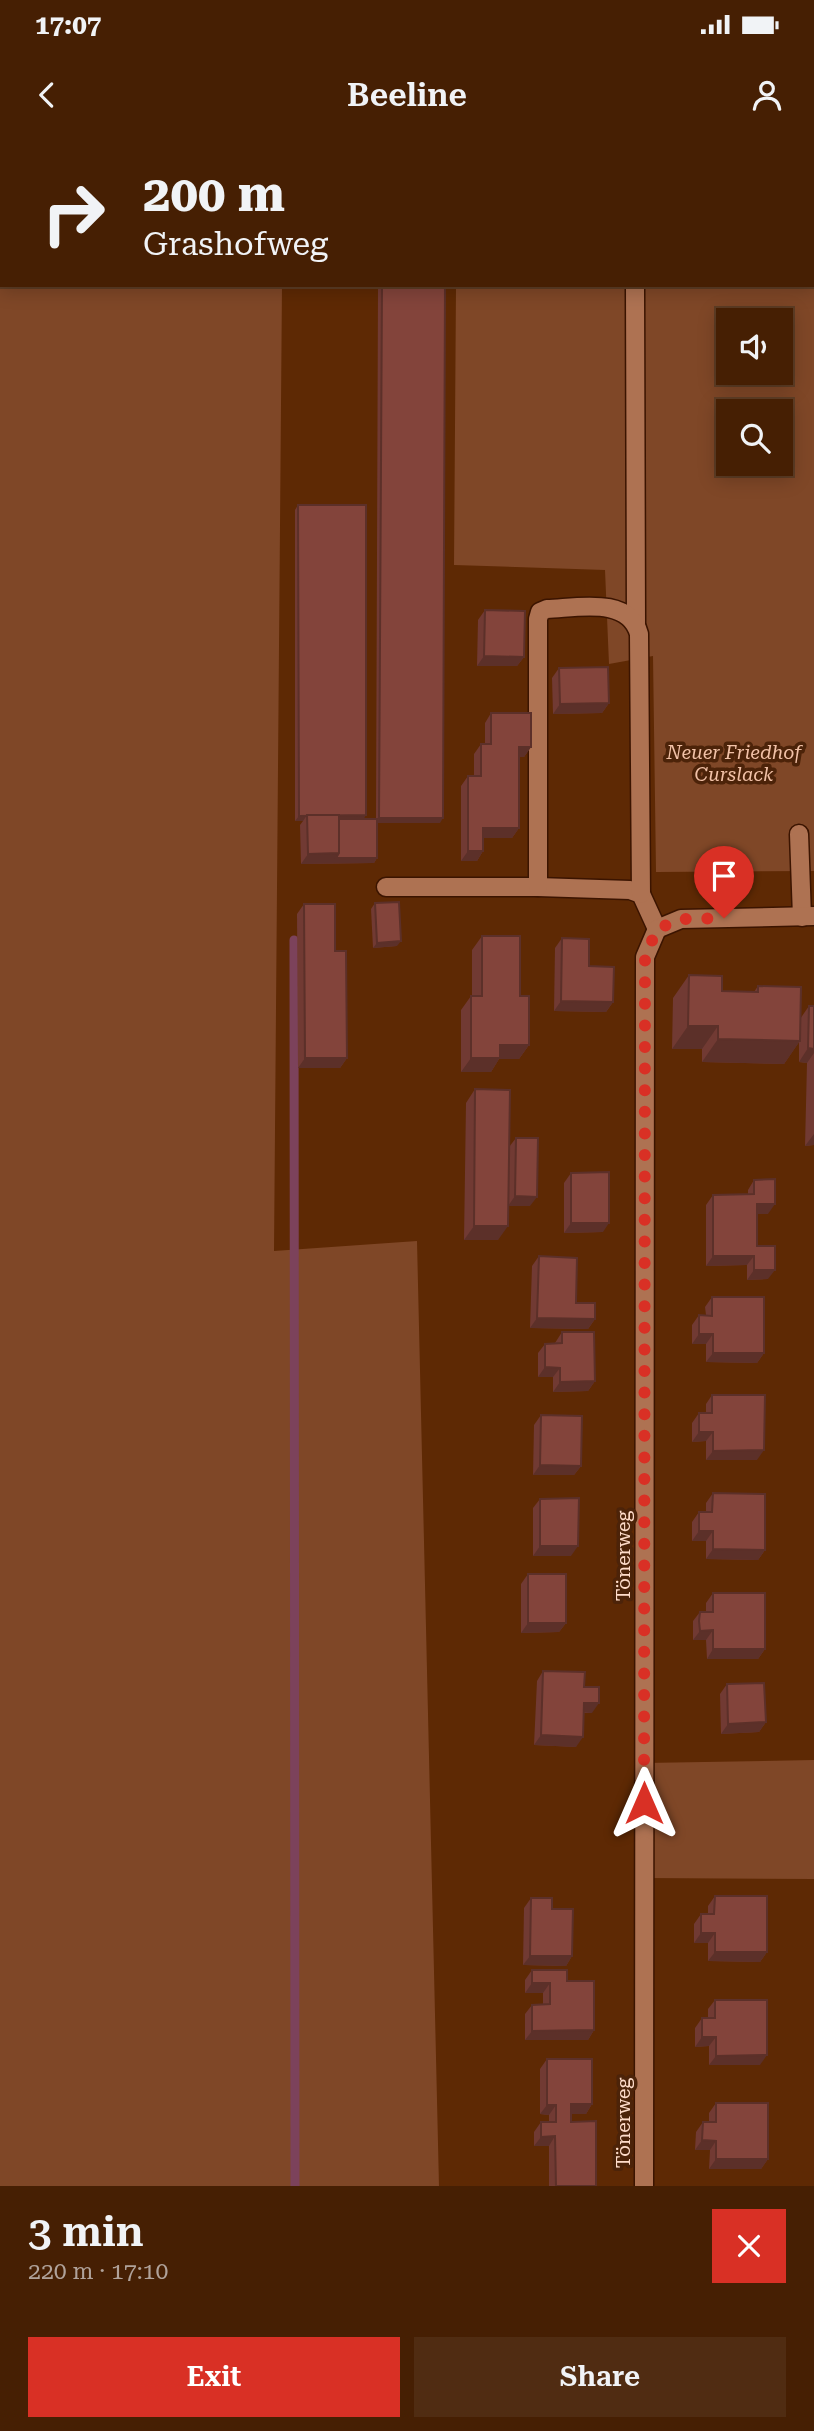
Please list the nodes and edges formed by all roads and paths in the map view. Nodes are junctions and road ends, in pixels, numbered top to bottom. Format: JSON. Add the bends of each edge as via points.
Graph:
{"nodes":[{"id":1,"x":635,"y":287,"type":"edge"},
{"id":2,"x":636,"y":625,"type":"junction"},
{"id":3,"x":799,"y":834,"type":"dead end"},
{"id":4,"x":386,"y":887,"type":"dead end"},
{"id":5,"x":538,"y":887,"type":"junction"},
{"id":6,"x":641,"y":894,"type":"junction"},
{"id":7,"x":808,"y":916,"type":"edge"},
{"id":8,"x":657,"y":929,"type":"junction"},
{"id":9,"x":644,"y":2186,"type":"edge"}],
"edges":[{"from":1,"to":2,"type":"street"},
{"from":2,"to":5,"type":"street","via":[[621,610],[601,607],[540,612]]},
{"from":2,"to":6,"type":"street"},
{"from":3,"to":7,"type":"street"},
{"from":4,"to":5,"type":"street"},
{"from":5,"to":6,"type":"street"},
{"from":6,"to":8,"type":"street"},
{"from":7,"to":8,"type":"street","via":[[681,919]]},
{"from":8,"to":9,"type":"street","name":"Tönerweg","via":[[645,957]]}]}
